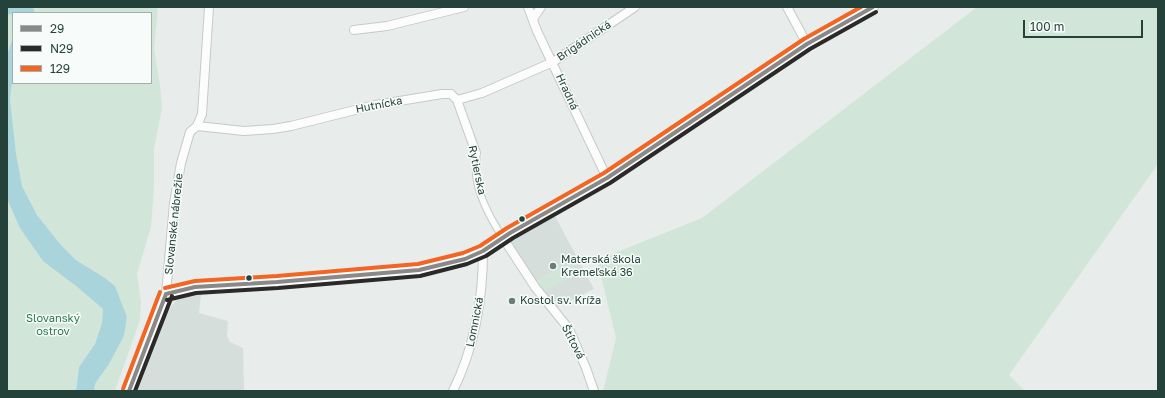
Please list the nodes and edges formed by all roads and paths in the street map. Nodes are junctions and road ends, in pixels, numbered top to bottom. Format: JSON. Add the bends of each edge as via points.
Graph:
{"nodes":[{"id":1,"x":209,"y":7,"type":"edge"},
{"id":2,"x":464,"y":7,"type":"edge"},
{"id":3,"x":528,"y":7,"type":"edge"},
{"id":4,"x":541,"y":7,"type":"edge"},
{"id":5,"x":635,"y":7,"type":"edge"},
{"id":6,"x":787,"y":7,"type":"edge"},
{"id":7,"x":873,"y":7,"type":"edge"},
{"id":8,"x":533,"y":19,"type":"junction"},
{"id":9,"x":354,"y":30,"type":"dead end"},
{"id":10,"x":807,"y":44,"type":"junction"},
{"id":11,"x":553,"y":62,"type":"junction"},
{"id":12,"x":457,"y":100,"type":"junction"},
{"id":13,"x":197,"y":126,"type":"junction"},
{"id":14,"x":476,"y":153,"type":"joint"},
{"id":15,"x":607,"y":178,"type":"junction"},
{"id":16,"x":503,"y":238,"type":"junction"},
{"id":17,"x":483,"y":251,"type":"junction"},
{"id":18,"x":166,"y":294,"type":"junction"},
{"id":19,"x":454,"y":389,"type":"edge"},
{"id":20,"x":130,"y":391,"type":"edge"},
{"id":21,"x":594,"y":391,"type":"edge"}],
"edges":[{"from":1,"to":13,"type":"street","name":"Slovanské nábrežie","via":[[202,114]]},
{"from":2,"to":9,"type":"street","via":[[387,26]]},
{"from":3,"to":8,"type":"street","name":"Hradná"},
{"from":4,"to":8,"type":"street"},
{"from":5,"to":11,"type":"street","name":"Brigádnická"},
{"from":6,"to":10,"type":"street"},
{"from":7,"to":10,"type":"street"},
{"from":8,"to":11,"type":"street","name":"Hradná"},
{"from":10,"to":15,"type":"street"},
{"from":11,"to":12,"type":"street","via":[[482,93]]},
{"from":11,"to":15,"type":"street","name":"Hradná"},
{"from":12,"to":13,"type":"street","name":"Hutnícka","via":[[451,94],[442,94],[376,105],[273,129],[244,131]]},
{"from":12,"to":14,"type":"street","name":"Rytierska"},
{"from":13,"to":18,"type":"street","name":"Slovanské nábrežie","via":[[190,132],[181,163],[174,203]]},
{"from":14,"to":16,"type":"street","name":"Rytierska","via":[[479,191]]},
{"from":15,"to":16,"type":"street"},
{"from":16,"to":17,"type":"street"},
{"from":16,"to":21,"type":"street","name":"Štítová","via":[[535,287],[568,329]]},
{"from":17,"to":18,"type":"street","via":[[451,263],[419,270],[195,287]]},
{"from":17,"to":19,"type":"street","name":"Lomnická","via":[[483,273],[476,324]]},
{"from":18,"to":20,"type":"street","name":"Slovanské nábrežie"}]}
